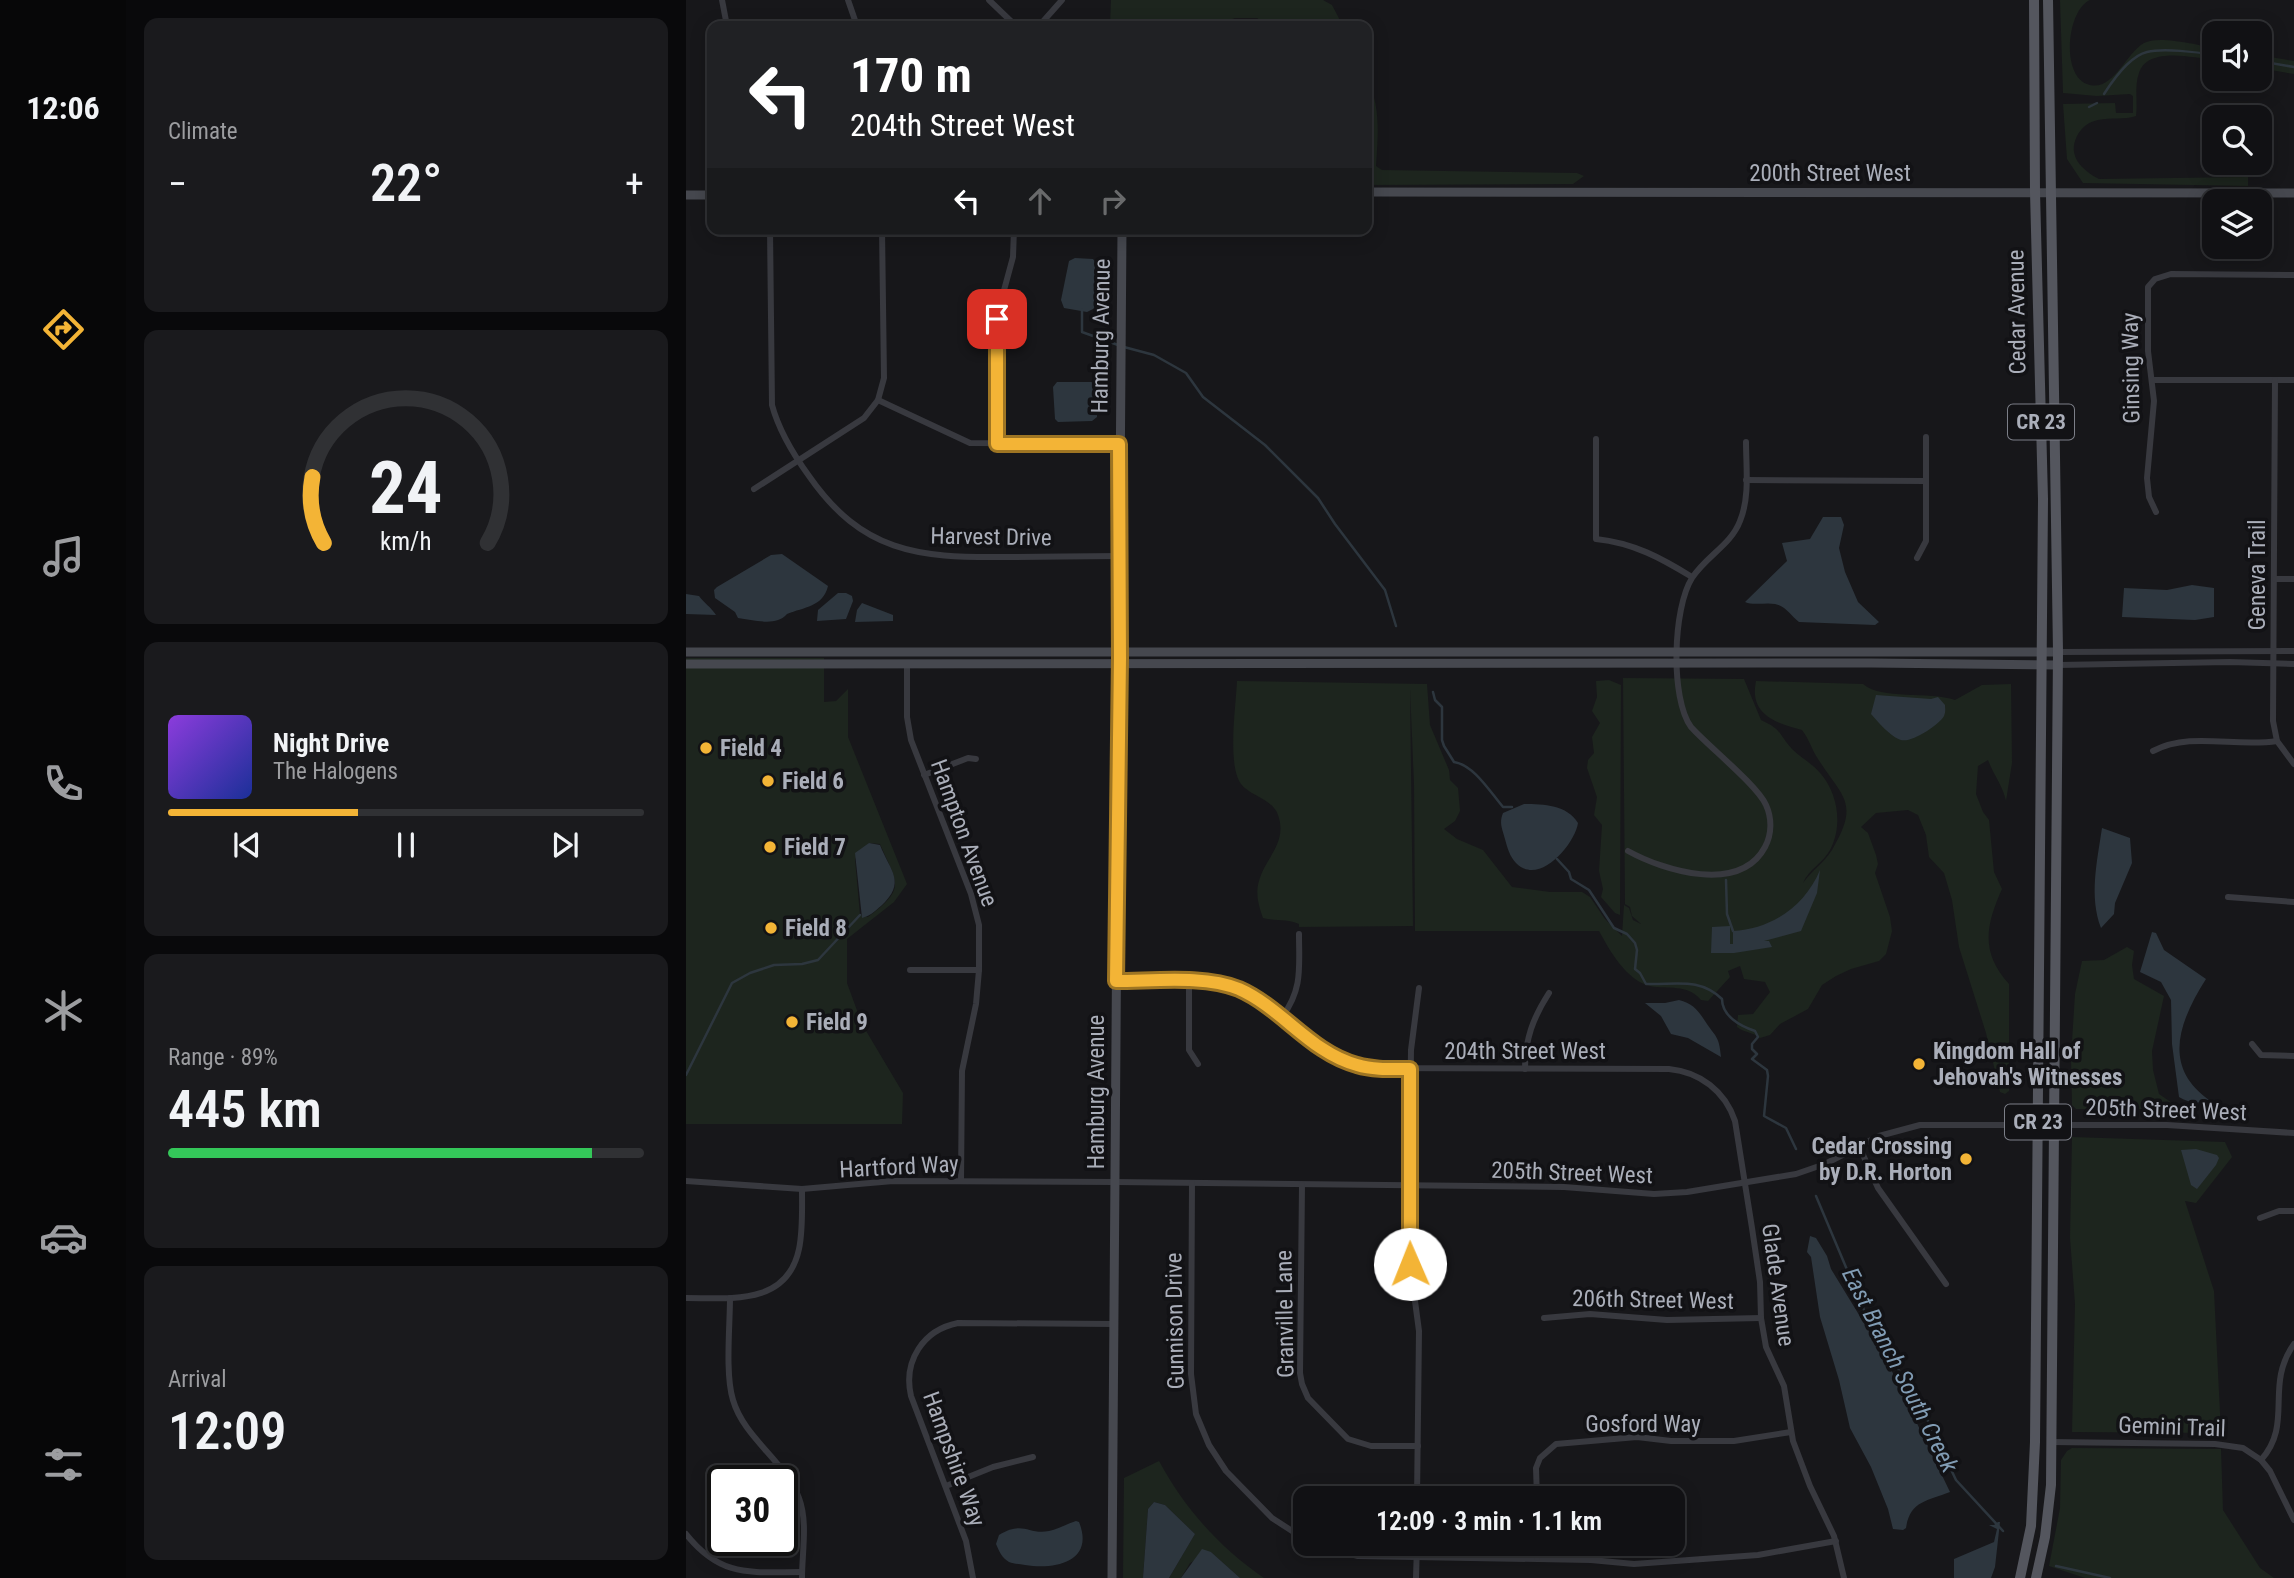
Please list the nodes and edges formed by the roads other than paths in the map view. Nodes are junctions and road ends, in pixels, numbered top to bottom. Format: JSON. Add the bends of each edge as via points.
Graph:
{"nodes":[{"id":1,"x":722,"y":0,"type":"edge"},
{"id":2,"x":848,"y":0,"type":"edge"},
{"id":3,"x":989,"y":0,"type":"edge"},
{"id":4,"x":1062,"y":0,"type":"edge"},
{"id":5,"x":2034,"y":0,"type":"edge"},
{"id":6,"x":2048,"y":0,"type":"edge"},
{"id":7,"x":726,"y":21,"type":"edge"},
{"id":8,"x":855,"y":21,"type":"edge"},
{"id":9,"x":1011,"y":21,"type":"edge"},
{"id":10,"x":1043,"y":21,"type":"edge"},
{"id":11,"x":1372,"y":192,"type":"edge"},
{"id":12,"x":2035,"y":192,"type":"junction"},
{"id":13,"x":2052,"y":192,"type":"junction"},
{"id":14,"x":2294,"y":193,"type":"edge"},
{"id":15,"x":686,"y":195,"type":"edge"},
{"id":16,"x":707,"y":195,"type":"edge"},
{"id":17,"x":771,"y":235,"type":"edge"},
{"id":18,"x":882,"y":235,"type":"edge"},
{"id":19,"x":1014,"y":235,"type":"edge"},
{"id":20,"x":1122,"y":235,"type":"edge"},
{"id":21,"x":2294,"y":275,"type":"edge"},
{"id":22,"x":2153,"y":380,"type":"junction"},
{"id":23,"x":2275,"y":380,"type":"junction"},
{"id":24,"x":2294,"y":380,"type":"edge"},
{"id":25,"x":878,"y":400,"type":"junction"},
{"id":26,"x":1926,"y":437,"type":"dead end"},
{"id":27,"x":1597,"y":439,"type":"dead end"},
{"id":28,"x":1746,"y":442,"type":"dead end"},
{"id":29,"x":997,"y":444,"type":"junction"},
{"id":30,"x":1119,"y":444,"type":"junction"},
{"id":31,"x":799,"y":461,"type":"junction"},
{"id":32,"x":1746,"y":480,"type":"junction"},
{"id":33,"x":1926,"y":481,"type":"junction"},
{"id":34,"x":754,"y":488,"type":"dead end"},
{"id":35,"x":2156,"y":512,"type":"dead end"},
{"id":36,"x":1121,"y":556,"type":"junction"},
{"id":37,"x":1917,"y":558,"type":"dead end"},
{"id":38,"x":1692,"y":578,"type":"junction"},
{"id":39,"x":2275,"y":579,"type":"junction"},
{"id":40,"x":2294,"y":579,"type":"edge"},
{"id":41,"x":1678,"y":651,"type":"junction"},
{"id":42,"x":2274,"y":651,"type":"junction"},
{"id":43,"x":2294,"y":651,"type":"edge"},
{"id":44,"x":686,"y":652,"type":"edge"},
{"id":45,"x":2042,"y":652,"type":"junction"},
{"id":46,"x":2058,"y":652,"type":"junction"},
{"id":47,"x":1120,"y":658,"type":"junction"},
{"id":48,"x":2274,"y":663,"type":"junction"},
{"id":49,"x":686,"y":664,"type":"edge"},
{"id":50,"x":2294,"y":664,"type":"edge"},
{"id":51,"x":1678,"y":665,"type":"junction"},
{"id":52,"x":2042,"y":665,"type":"junction"},
{"id":53,"x":2058,"y":665,"type":"junction"},
{"id":54,"x":907,"y":666,"type":"junction"},
{"id":55,"x":2277,"y":741,"type":"junction"},
{"id":56,"x":2152,"y":751,"type":"dead end"},
{"id":57,"x":976,"y":759,"type":"dead end"},
{"id":58,"x":2294,"y":764,"type":"edge"},
{"id":59,"x":924,"y":775,"type":"junction"},
{"id":60,"x":1628,"y":851,"type":"dead end"},
{"id":61,"x":2228,"y":897,"type":"dead end"},
{"id":62,"x":2294,"y":902,"type":"edge"},
{"id":63,"x":1299,"y":934,"type":"dead end"},
{"id":64,"x":911,"y":970,"type":"dead end"},
{"id":65,"x":979,"y":970,"type":"junction"},
{"id":66,"x":1116,"y":981,"type":"junction"},
{"id":67,"x":1189,"y":981,"type":"junction"},
{"id":68,"x":1419,"y":988,"type":"dead end"},
{"id":69,"x":1549,"y":993,"type":"dead end"},
{"id":70,"x":1282,"y":1017,"type":"junction"},
{"id":71,"x":2252,"y":1044,"type":"dead end"},
{"id":72,"x":2294,"y":1056,"type":"edge"},
{"id":73,"x":1198,"y":1064,"type":"dead end"},
{"id":74,"x":1410,"y":1069,"type":"junction"},
{"id":75,"x":1525,"y":1069,"type":"junction"},
{"id":76,"x":1664,"y":1069,"type":"joint"},
{"id":77,"x":2038,"y":1125,"type":"junction"},
{"id":78,"x":2054,"y":1125,"type":"junction"},
{"id":79,"x":2294,"y":1133,"type":"edge"},
{"id":80,"x":1859,"y":1146,"type":"junction"},
{"id":81,"x":686,"y":1181,"type":"edge"},
{"id":82,"x":961,"y":1181,"type":"junction"},
{"id":83,"x":1115,"y":1182,"type":"junction"},
{"id":84,"x":1192,"y":1183,"type":"junction"},
{"id":85,"x":1743,"y":1183,"type":"junction"},
{"id":86,"x":1302,"y":1185,"type":"junction"},
{"id":87,"x":1409,"y":1187,"type":"junction"},
{"id":88,"x":803,"y":1189,"type":"junction"},
{"id":89,"x":2294,"y":1212,"type":"edge"},
{"id":90,"x":2260,"y":1218,"type":"dead end"},
{"id":91,"x":1946,"y":1284,"type":"dead end"},
{"id":92,"x":686,"y":1298,"type":"edge"},
{"id":93,"x":730,"y":1298,"type":"junction"},
{"id":94,"x":1544,"y":1318,"type":"dead end"},
{"id":95,"x":1760,"y":1318,"type":"junction"},
{"id":96,"x":1114,"y":1324,"type":"junction"},
{"id":97,"x":2294,"y":1344,"type":"edge"},
{"id":98,"x":1791,"y":1432,"type":"junction"},
{"id":99,"x":2051,"y":1442,"type":"junction"},
{"id":100,"x":1418,"y":1446,"type":"junction"},
{"id":101,"x":1032,"y":1457,"type":"dead end"},
{"id":102,"x":2261,"y":1460,"type":"junction"},
{"id":103,"x":946,"y":1486,"type":"junction"},
{"id":104,"x":1417,"y":1486,"type":"edge"},
{"id":105,"x":1536,"y":1486,"type":"edge"},
{"id":106,"x":2294,"y":1520,"type":"edge"},
{"id":107,"x":1293,"y":1532,"type":"edge"},
{"id":108,"x":686,"y":1534,"type":"edge"},
{"id":109,"x":1836,"y":1541,"type":"junction"},
{"id":110,"x":1384,"y":1556,"type":"edge"},
{"id":111,"x":1417,"y":1557,"type":"junction"},
{"id":112,"x":1536,"y":1558,"type":"joint"},
{"id":113,"x":802,"y":1575,"type":"edge"},
{"id":114,"x":973,"y":1578,"type":"edge"},
{"id":115,"x":1112,"y":1578,"type":"edge"},
{"id":116,"x":1416,"y":1578,"type":"edge"},
{"id":117,"x":1844,"y":1578,"type":"edge"},
{"id":118,"x":2020,"y":1578,"type":"edge"},
{"id":119,"x":2036,"y":1578,"type":"edge"}],
"edges":[{"from":1,"to":7,"type":"street"},
{"from":2,"to":8,"type":"street"},
{"from":3,"to":9,"type":"street"},
{"from":4,"to":10,"type":"street"},
{"from":5,"to":12,"type":"main road","name":"Cedar Avenue","number":"CR 23"},
{"from":6,"to":13,"type":"main road","name":"Cedar Avenue","number":"CR 23"},
{"from":11,"to":12,"type":"main road","name":"200th Street West"},
{"from":12,"to":13,"type":"main road","name":"200th Street West"},
{"from":12,"to":45,"type":"main road","name":"Cedar Avenue","number":"CR 23"},
{"from":13,"to":14,"type":"main road","name":"200th Street West"},
{"from":13,"to":46,"type":"main road","name":"Cedar Avenue","number":"CR 23"},
{"from":15,"to":16,"type":"main road"},
{"from":17,"to":31,"type":"street","name":"Harvest Drive","via":[[772,405]]},
{"from":18,"to":25,"type":"street","via":[[884,378]]},
{"from":19,"to":29,"type":"street","via":[[1013,257],[997,316]]},
{"from":20,"to":30,"type":"main road","name":"Hamburg Avenue"},
{"from":21,"to":22,"type":"street","name":"Ginsing Way","via":[[2171,274],[2155,279],[2147,292]]},
{"from":22,"to":23,"type":"street"},
{"from":22,"to":35,"type":"street","name":"Ginsing Way","via":[[2147,478]]},
{"from":23,"to":24,"type":"street"},
{"from":23,"to":39,"type":"street","name":"Geneva Trail"},
{"from":25,"to":29,"type":"street","via":[[965,442]]},
{"from":25,"to":31,"type":"street","via":[[864,418]]},
{"from":26,"to":33,"type":"street"},
{"from":27,"to":38,"type":"street","via":[[1596,539],[1647,551]]},
{"from":28,"to":32,"type":"street"},
{"from":29,"to":30,"type":"street"},
{"from":30,"to":36,"type":"main road","name":"Hamburg Avenue"},
{"from":31,"to":34,"type":"street"},
{"from":31,"to":36,"type":"street","name":"Harvest Drive","via":[[822,495],[847,519],[875,537],[914,552],[944,557]]},
{"from":32,"to":33,"type":"street"},
{"from":32,"to":38,"type":"street","via":[[1743,514],[1734,533]]},
{"from":33,"to":37,"type":"street","via":[[1926,541]]},
{"from":36,"to":47,"type":"main road","name":"Hamburg Avenue"},
{"from":38,"to":41,"type":"street","via":[[1680,609]]},
{"from":39,"to":40,"type":"street"},
{"from":39,"to":42,"type":"street","name":"Geneva Trail"},
{"from":41,"to":45,"type":"main road"},
{"from":41,"to":47,"type":"main road"},
{"from":41,"to":51,"type":"street"},
{"from":42,"to":43,"type":"street"},
{"from":42,"to":46,"type":"street"},
{"from":42,"to":48,"type":"street","name":"Geneva Trail"},
{"from":44,"to":47,"type":"main road"},
{"from":45,"to":46,"type":"main road"},
{"from":45,"to":52,"type":"main road","name":"Cedar Avenue","number":"CR 23"},
{"from":46,"to":53,"type":"main road","number":"CR 23"},
{"from":47,"to":51,"type":"main road"},
{"from":47,"to":54,"type":"main road"},
{"from":47,"to":66,"type":"main road","name":"Hamburg Avenue"},
{"from":48,"to":50,"type":"street"},
{"from":48,"to":53,"type":"street"},
{"from":48,"to":55,"type":"street","name":"Geneva Trail"},
{"from":49,"to":54,"type":"main road"},
{"from":51,"to":52,"type":"main road"},
{"from":51,"to":60,"type":"street","via":[[1684,718],[1766,804],[1768,840],[1754,862],[1726,873],[1672,870]]},
{"from":52,"to":53,"type":"main road"},
{"from":52,"to":77,"type":"main road","number":"CR 23"},
{"from":53,"to":78,"type":"main road","number":"CR 23"},
{"from":54,"to":59,"type":"street","name":"Hampton Avenue","via":[[908,725]]},
{"from":55,"to":56,"type":"street","via":[[2178,741]]},
{"from":55,"to":58,"type":"street"},
{"from":57,"to":59,"type":"street"},
{"from":59,"to":65,"type":"street","name":"Hampton Avenue","via":[[975,903]]},
{"from":61,"to":62,"type":"street"},
{"from":63,"to":70,"type":"street","via":[[1298,988]]},
{"from":64,"to":65,"type":"street"},
{"from":65,"to":82,"type":"street","name":"Hampton Avenue","via":[[962,1071]]},
{"from":66,"to":67,"type":"street","name":"204th Street West"},
{"from":66,"to":83,"type":"main road","name":"Hamburg Avenue"},
{"from":67,"to":70,"type":"street","name":"204th Street West","via":[[1240,990]]},
{"from":67,"to":73,"type":"street","via":[[1189,1050]]},
{"from":68,"to":74,"type":"street"},
{"from":69,"to":75,"type":"street","via":[[1528,1032]]},
{"from":70,"to":74,"type":"street","name":"204th Street West","via":[[1329,1054],[1350,1063],[1373,1069]]},
{"from":71,"to":72,"type":"street","via":[[2261,1055]]},
{"from":74,"to":75,"type":"street","name":"204th Street West"},
{"from":74,"to":87,"type":"street"},
{"from":75,"to":76,"type":"street","name":"204th Street West"},
{"from":76,"to":85,"type":"street","name":"Glade Avenue","via":[[1696,1076],[1722,1096],[1735,1121]]},
{"from":77,"to":78,"type":"street","name":"205th Street West"},
{"from":77,"to":80,"type":"street","name":"205th Street West","via":[[1915,1126]]},
{"from":77,"to":118,"type":"main road","number":"CR 23","via":[[2034,1491]]},
{"from":78,"to":79,"type":"street","name":"205th Street West","via":[[2167,1125]]},
{"from":78,"to":99,"type":"main road","number":"CR 23"},
{"from":80,"to":85,"type":"street","name":"205th Street West","via":[[1807,1171]]},
{"from":80,"to":91,"type":"street","via":[[1878,1188]]},
{"from":81,"to":88,"type":"street","name":"Hartford Way"},
{"from":82,"to":83,"type":"street","name":"Hartford Way"},
{"from":82,"to":88,"type":"street","name":"Hartford Way","via":[[876,1181]]},
{"from":83,"to":84,"type":"street","name":"205th Street West"},
{"from":83,"to":96,"type":"main road","name":"Hamburg Avenue"},
{"from":84,"to":86,"type":"street","name":"205th Street West"},
{"from":84,"to":107,"type":"street","name":"Gunnison Drive","via":[[1191,1374],[1199,1422],[1231,1476],[1275,1521]]},
{"from":85,"to":87,"type":"street","name":"205th Street West","via":[[1658,1194],[1564,1187]]},
{"from":85,"to":95,"type":"street","name":"Glade Avenue","via":[[1760,1282]]},
{"from":86,"to":87,"type":"street","name":"205th Street West"},
{"from":86,"to":100,"type":"street","name":"Granville Lane","via":[[1300,1363],[1304,1390],[1353,1441]]},
{"from":87,"to":100,"type":"street","via":[[1409,1256],[1419,1331]]},
{"from":88,"to":93,"type":"street","via":[[794,1266],[768,1291]]},
{"from":89,"to":90,"type":"street","via":[[2279,1211]]},
{"from":92,"to":93,"type":"street"},
{"from":93,"to":113,"type":"street","via":[[733,1401],[739,1416],[798,1495],[803,1515]]},
{"from":94,"to":95,"type":"street","name":"206th Street West","via":[[1590,1314],[1667,1320]]},
{"from":95,"to":98,"type":"street","name":"Glade Avenue","via":[[1766,1347],[1784,1387]]},
{"from":96,"to":103,"type":"street","name":"Hampshire Way","via":[[962,1322],[928,1337],[912,1358],[910,1392]]},
{"from":96,"to":115,"type":"main road","name":"Hamburg Avenue"},
{"from":97,"to":102,"type":"street","via":[[2280,1373],[2277,1431]]},
{"from":98,"to":105,"type":"street","name":"Gosford Way","via":[[1734,1441],[1637,1437],[1556,1444],[1540,1458]]},
{"from":98,"to":109,"type":"street","name":"Glade Avenue","via":[[1803,1471]]},
{"from":99,"to":102,"type":"street","name":"Gemini Trail","via":[[2223,1444],[2243,1448]]},
{"from":99,"to":119,"type":"main road","number":"CR 23","via":[[2049,1512]]},
{"from":100,"to":104,"type":"street"},
{"from":101,"to":103,"type":"street"},
{"from":102,"to":106,"type":"street","via":[[2274,1476]]},
{"from":103,"to":114,"type":"street","name":"Hampshire Way","via":[[969,1550]]},
{"from":108,"to":113,"type":"street","via":[[701,1553],[726,1568]]},
{"from":109,"to":112,"type":"street","via":[[1691,1561],[1634,1564]]},
{"from":109,"to":117,"type":"street","name":"Glade Avenue"},
{"from":110,"to":111,"type":"street"},
{"from":111,"to":112,"type":"street"},
{"from":111,"to":116,"type":"street"}]}
